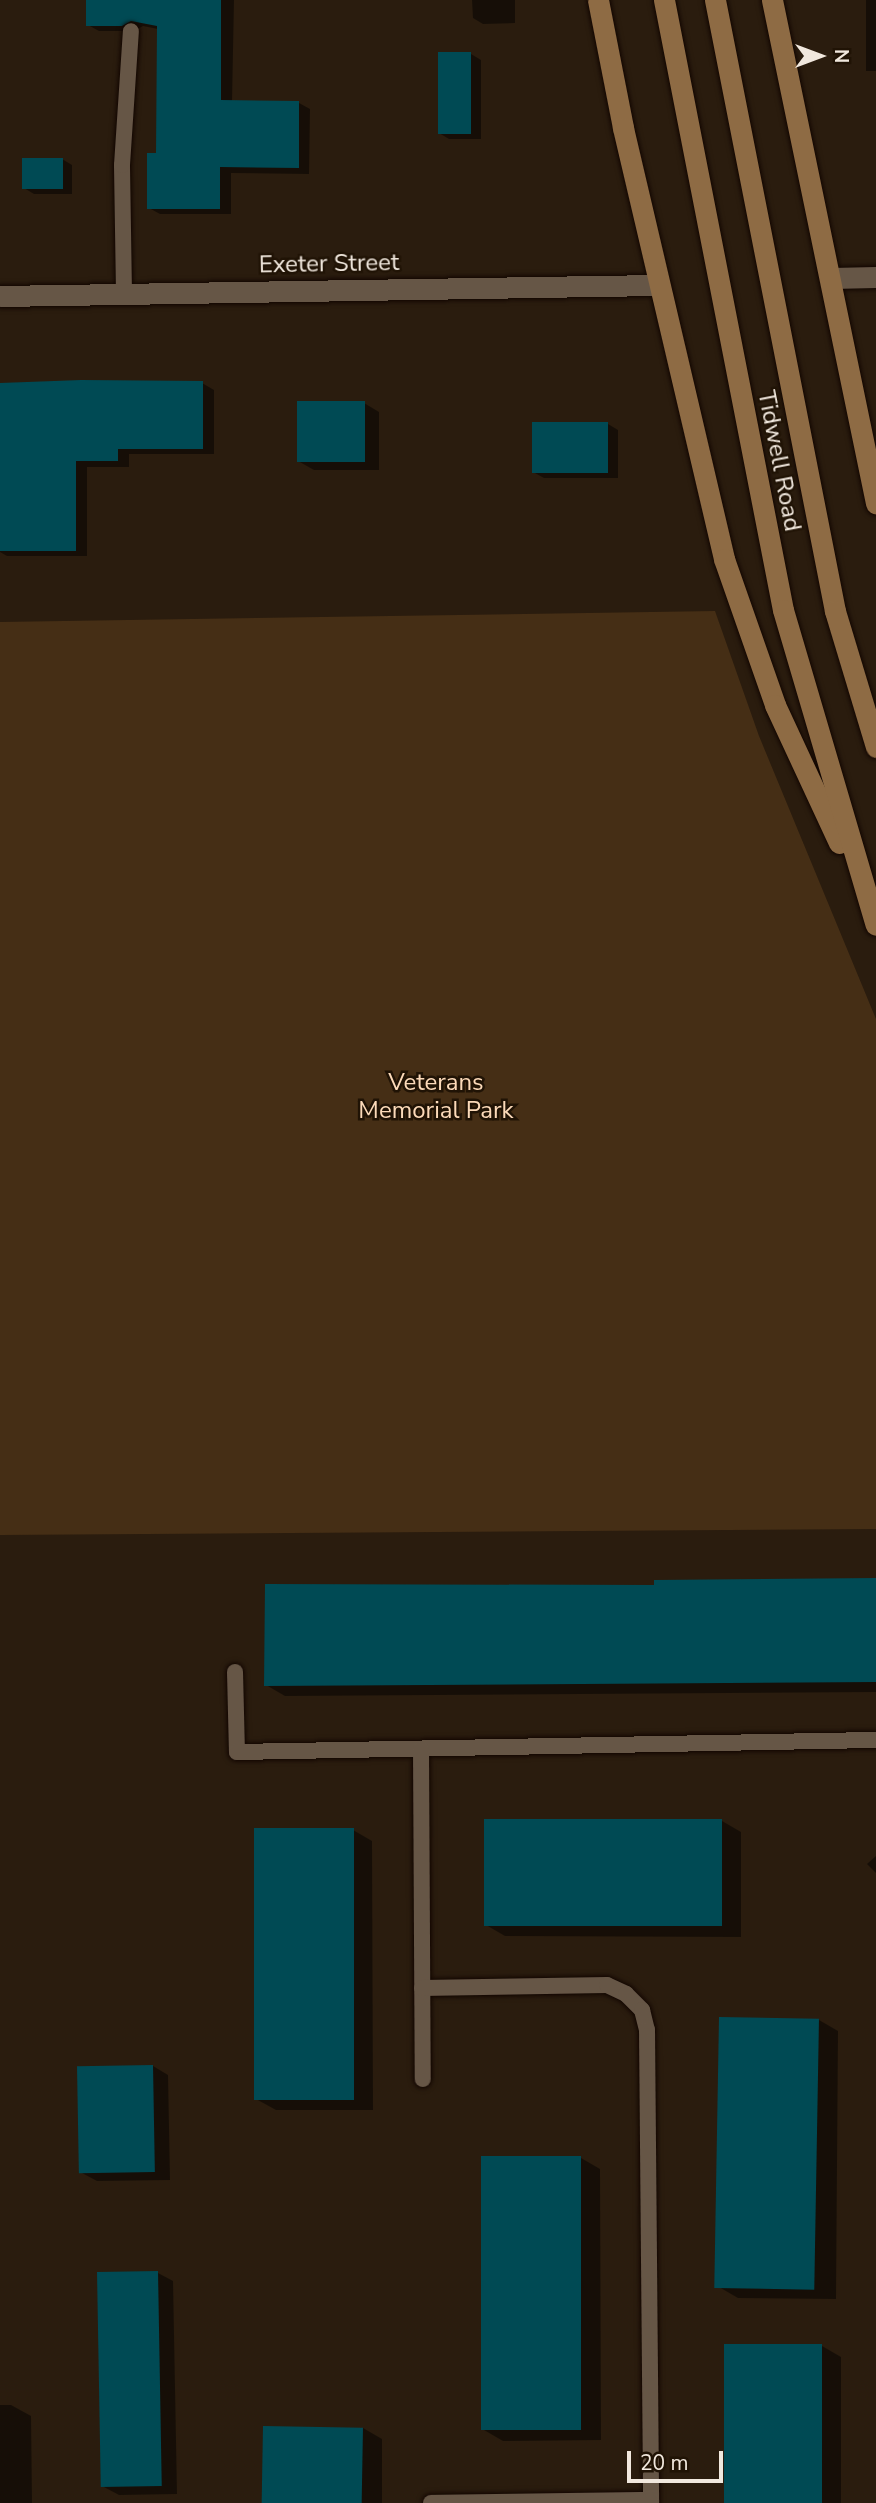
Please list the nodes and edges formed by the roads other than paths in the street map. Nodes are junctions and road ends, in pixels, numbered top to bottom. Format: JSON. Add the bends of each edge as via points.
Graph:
{"nodes":[{"id":1,"x":598,"y":0,"type":"edge"},
{"id":2,"x":664,"y":0,"type":"edge"},
{"id":3,"x":715,"y":0,"type":"edge"},
{"id":4,"x":772,"y":0,"type":"edge"},
{"id":5,"x":131,"y":31,"type":"dead end"},
{"id":6,"x":876,"y":277,"type":"edge"},
{"id":7,"x":831,"y":278,"type":"junction"},
{"id":8,"x":658,"y":285,"type":"junction"},
{"id":9,"x":124,"y":293,"type":"junction"},
{"id":10,"x":0,"y":296,"type":"edge"},
{"id":11,"x":876,"y":503,"type":"edge"},
{"id":12,"x":876,"y":747,"type":"edge"},
{"id":13,"x":868,"y":904,"type":"junction"},
{"id":14,"x":876,"y":925,"type":"edge"},
{"id":15,"x":234,"y":1672,"type":"dead end"},
{"id":16,"x":876,"y":1740,"type":"edge"},
{"id":17,"x":421,"y":1749,"type":"junction"},
{"id":18,"x":422,"y":1988,"type":"junction"},
{"id":19,"x":423,"y":2078,"type":"dead end"},
{"id":20,"x":651,"y":2502,"type":"edge"},
{"id":21,"x":431,"y":2503,"type":"edge"}],
"edges":[{"from":1,"to":8,"type":"main road"},
{"from":2,"to":13,"type":"main road","name":"Tidwell Road","via":[[783,610]]},
{"from":3,"to":12,"type":"main road","name":"Tidwell Road","via":[[832,598]]},
{"from":4,"to":7,"type":"main road"},
{"from":5,"to":9,"type":"lane","via":[[122,165]]},
{"from":6,"to":7,"type":"street"},
{"from":7,"to":11,"type":"main road"},
{"from":8,"to":9,"type":"street","name":"Exeter Street"},
{"from":8,"to":13,"type":"main road","via":[[724,559],[775,705]]},
{"from":9,"to":10,"type":"street","name":"Exeter Street"},
{"from":13,"to":14,"type":"main road","name":"Tidwell Road"},
{"from":15,"to":17,"type":"lane","via":[[237,1752]]},
{"from":16,"to":17,"type":"lane"},
{"from":17,"to":18,"type":"lane"},
{"from":18,"to":19,"type":"lane"},
{"from":18,"to":20,"type":"lane","via":[[607,1985],[626,1994],[642,2010],[647,2030]]},
{"from":20,"to":21,"type":"lane"}]}
